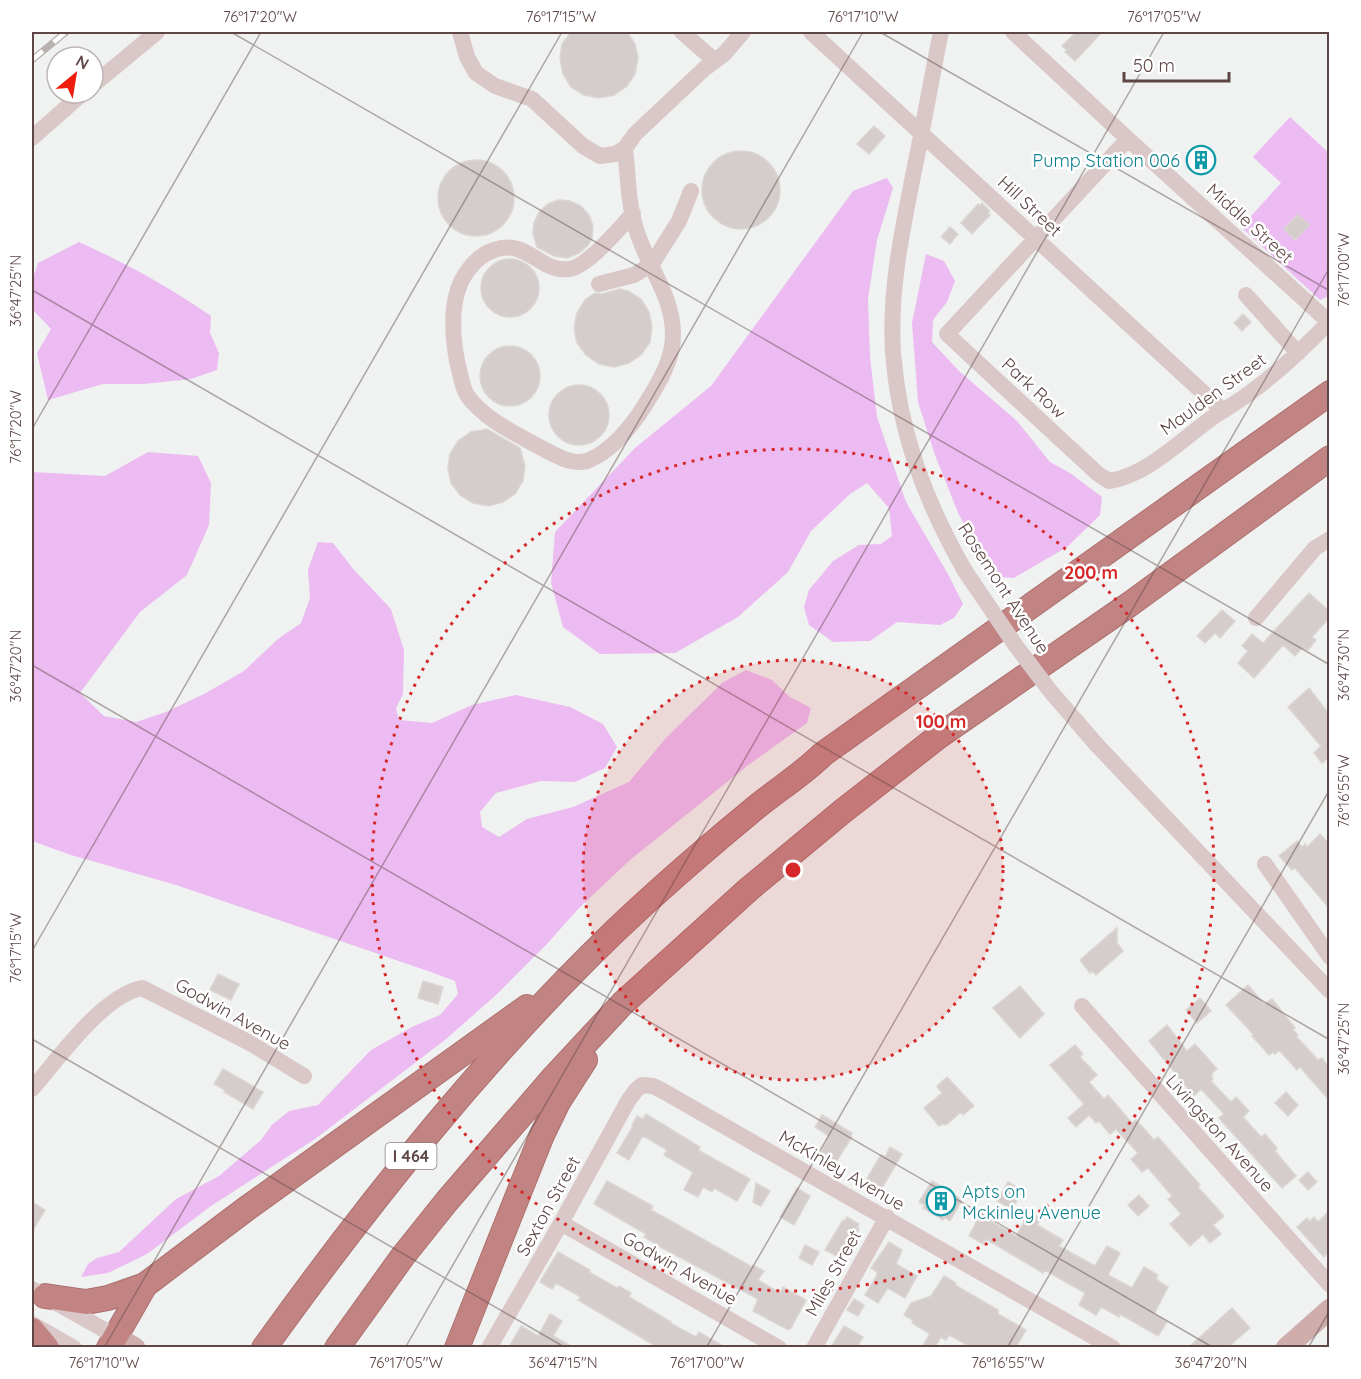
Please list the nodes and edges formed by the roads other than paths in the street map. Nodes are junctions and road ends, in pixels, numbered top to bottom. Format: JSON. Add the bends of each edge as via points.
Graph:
{"nodes":[{"id":1,"x":157,"y":32,"type":"edge"},
{"id":2,"x":460,"y":32,"type":"edge"},
{"id":3,"x":682,"y":32,"type":"edge"},
{"id":4,"x":743,"y":32,"type":"edge"},
{"id":5,"x":812,"y":32,"type":"edge"},
{"id":6,"x":941,"y":32,"type":"edge"},
{"id":7,"x":1013,"y":32,"type":"edge"},
{"id":8,"x":715,"y":61,"type":"junction"},
{"id":9,"x":105,"y":75,"type":"edge"},
{"id":10,"x":69,"y":105,"type":"edge"},
{"id":11,"x":922,"y":132,"type":"junction"},
{"id":12,"x":32,"y":138,"type":"edge"},
{"id":13,"x":1128,"y":139,"type":"junction"},
{"id":14,"x":625,"y":148,"type":"junction"},
{"id":15,"x":691,"y":191,"type":"dead end"},
{"id":16,"x":633,"y":214,"type":"junction"},
{"id":17,"x":1035,"y":238,"type":"junction"},
{"id":18,"x":652,"y":264,"type":"junction"},
{"id":19,"x":599,"y":284,"type":"dead end"},
{"id":20,"x":1246,"y":295,"type":"dead end"},
{"id":21,"x":1329,"y":322,"type":"edge"},
{"id":22,"x":1298,"y":353,"type":"junction"},
{"id":23,"x":1329,"y":393,"type":"edge"},
{"id":24,"x":1222,"y":410,"type":"junction"},
{"id":25,"x":1329,"y":458,"type":"edge"},
{"id":26,"x":1109,"y":481,"type":"joint"},
{"id":27,"x":1329,"y":539,"type":"edge"},
{"id":28,"x":1256,"y":618,"type":"dead end"},
{"id":29,"x":1265,"y":864,"type":"dead end"},
{"id":30,"x":1329,"y":957,"type":"edge"},
{"id":31,"x":570,"y":976,"type":"junction"},
{"id":32,"x":1329,"y":991,"type":"edge"},
{"id":33,"x":635,"y":993,"type":"junction"},
{"id":34,"x":1082,"y":1006,"type":"dead end"},
{"id":35,"x":304,"y":1076,"type":"dead end"},
{"id":36,"x":642,"y":1085,"type":"joint"},
{"id":37,"x":32,"y":1089,"type":"edge"},
{"id":38,"x":887,"y":1218,"type":"junction"},
{"id":39,"x":561,"y":1223,"type":"junction"},
{"id":40,"x":145,"y":1285,"type":"junction"},
{"id":41,"x":1329,"y":1285,"type":"edge"},
{"id":42,"x":38,"y":1292,"type":"edge"},
{"id":43,"x":1329,"y":1309,"type":"edge"},
{"id":44,"x":32,"y":1323,"type":"edge"},
{"id":45,"x":32,"y":1330,"type":"edge"},
{"id":46,"x":120,"y":1344,"type":"edge"},
{"id":47,"x":46,"y":1347,"type":"edge"},
{"id":48,"x":74,"y":1347,"type":"edge"},
{"id":49,"x":264,"y":1347,"type":"edge"},
{"id":50,"x":337,"y":1347,"type":"edge"},
{"id":51,"x":458,"y":1347,"type":"edge"},
{"id":52,"x":489,"y":1347,"type":"edge"},
{"id":53,"x":779,"y":1347,"type":"edge"},
{"id":54,"x":814,"y":1347,"type":"edge"},
{"id":55,"x":1113,"y":1347,"type":"edge"},
{"id":56,"x":1286,"y":1347,"type":"edge"}],
"edges":[{"from":1,"to":9,"type":"street"},
{"from":2,"to":14,"type":"street","via":[[466,57],[476,73],[495,86],[532,99],[583,146],[600,156]]},
{"from":3,"to":8,"type":"street"},
{"from":4,"to":8,"type":"street"},
{"from":5,"to":11,"type":"street","name":"Hill Street"},
{"from":6,"to":11,"type":"street","name":"Rosemont Avenue"},
{"from":7,"to":13,"type":"street","name":"Middle Street"},
{"from":8,"to":14,"type":"street","via":[[635,134]]},
{"from":10,"to":12,"type":"street"},
{"from":11,"to":17,"type":"street","name":"Hill Street"},
{"from":11,"to":32,"type":"street","name":"Rosemont Avenue","bridge":true,"via":[[899,251],[893,352],[902,413],[931,508],[965,571],[1051,692]]},
{"from":13,"to":17,"type":"street"},
{"from":13,"to":21,"type":"street","name":"Middle Street"},
{"from":14,"to":16,"type":"street"},
{"from":15,"to":18,"type":"street","via":[[679,221]]},
{"from":16,"to":18,"type":"street"},
{"from":16,"to":18,"type":"street","via":[[583,264],[570,269],[556,270],[519,248],[502,246],[486,252],[468,269],[452,317],[465,393],[481,412],[561,459],[585,462],[609,448],[639,414],[666,370],[673,337],[670,308]]},
{"from":17,"to":24,"type":"street","name":"Hill Street"},
{"from":17,"to":26,"type":"street","name":"Park Row","via":[[947,334]]},
{"from":18,"to":19,"type":"street","via":[[634,275]]},
{"from":20,"to":22,"type":"street"},
{"from":21,"to":22,"type":"street","name":"Maulden Street"},
{"from":22,"to":24,"type":"street","name":"Maulden Street","via":[[1249,394]]},
{"from":23,"to":31,"type":"highway","number":"I 464","via":[[782,786],[660,889]]},
{"from":24,"to":26,"type":"street","name":"Maulden Street","via":[[1150,464],[1126,478]]},
{"from":25,"to":33,"type":"highway","via":[[1130,604],[939,736],[788,856]]},
{"from":27,"to":28,"type":"street","via":[[1315,548]]},
{"from":29,"to":30,"type":"street"},
{"from":31,"to":40,"type":"highway"},
{"from":31,"to":49,"type":"highway","number":"I 464","via":[[393,1178]]},
{"from":33,"to":50,"type":"highway","via":[[554,1077],[447,1202]]},
{"from":33,"to":51,"type":"highway","via":[[573,1078],[542,1135]]},
{"from":34,"to":41,"type":"street","name":"Livingston Avenue"},
{"from":35,"to":37,"type":"street","name":"Godwin Avenue","via":[[250,1043],[142,988],[107,1005]]},
{"from":36,"to":38,"type":"street","name":"McKinley Avenue","via":[[663,1091]]},
{"from":36,"to":39,"type":"street","name":"Sexton Street","via":[[628,1101]]},
{"from":38,"to":54,"type":"street","name":"Miles Street"},
{"from":38,"to":55,"type":"street","name":"McKinley Avenue"},
{"from":39,"to":52,"type":"street","name":"Sexton Street"},
{"from":39,"to":53,"type":"street","name":"Godwin Avenue"},
{"from":40,"to":42,"type":"highway","via":[[86,1302]]},
{"from":40,"to":46,"type":"highway"},
{"from":42,"to":46,"type":"street"},
{"from":43,"to":56,"type":"main road"},
{"from":44,"to":48,"type":"street"},
{"from":45,"to":47,"type":"highway"}]}
